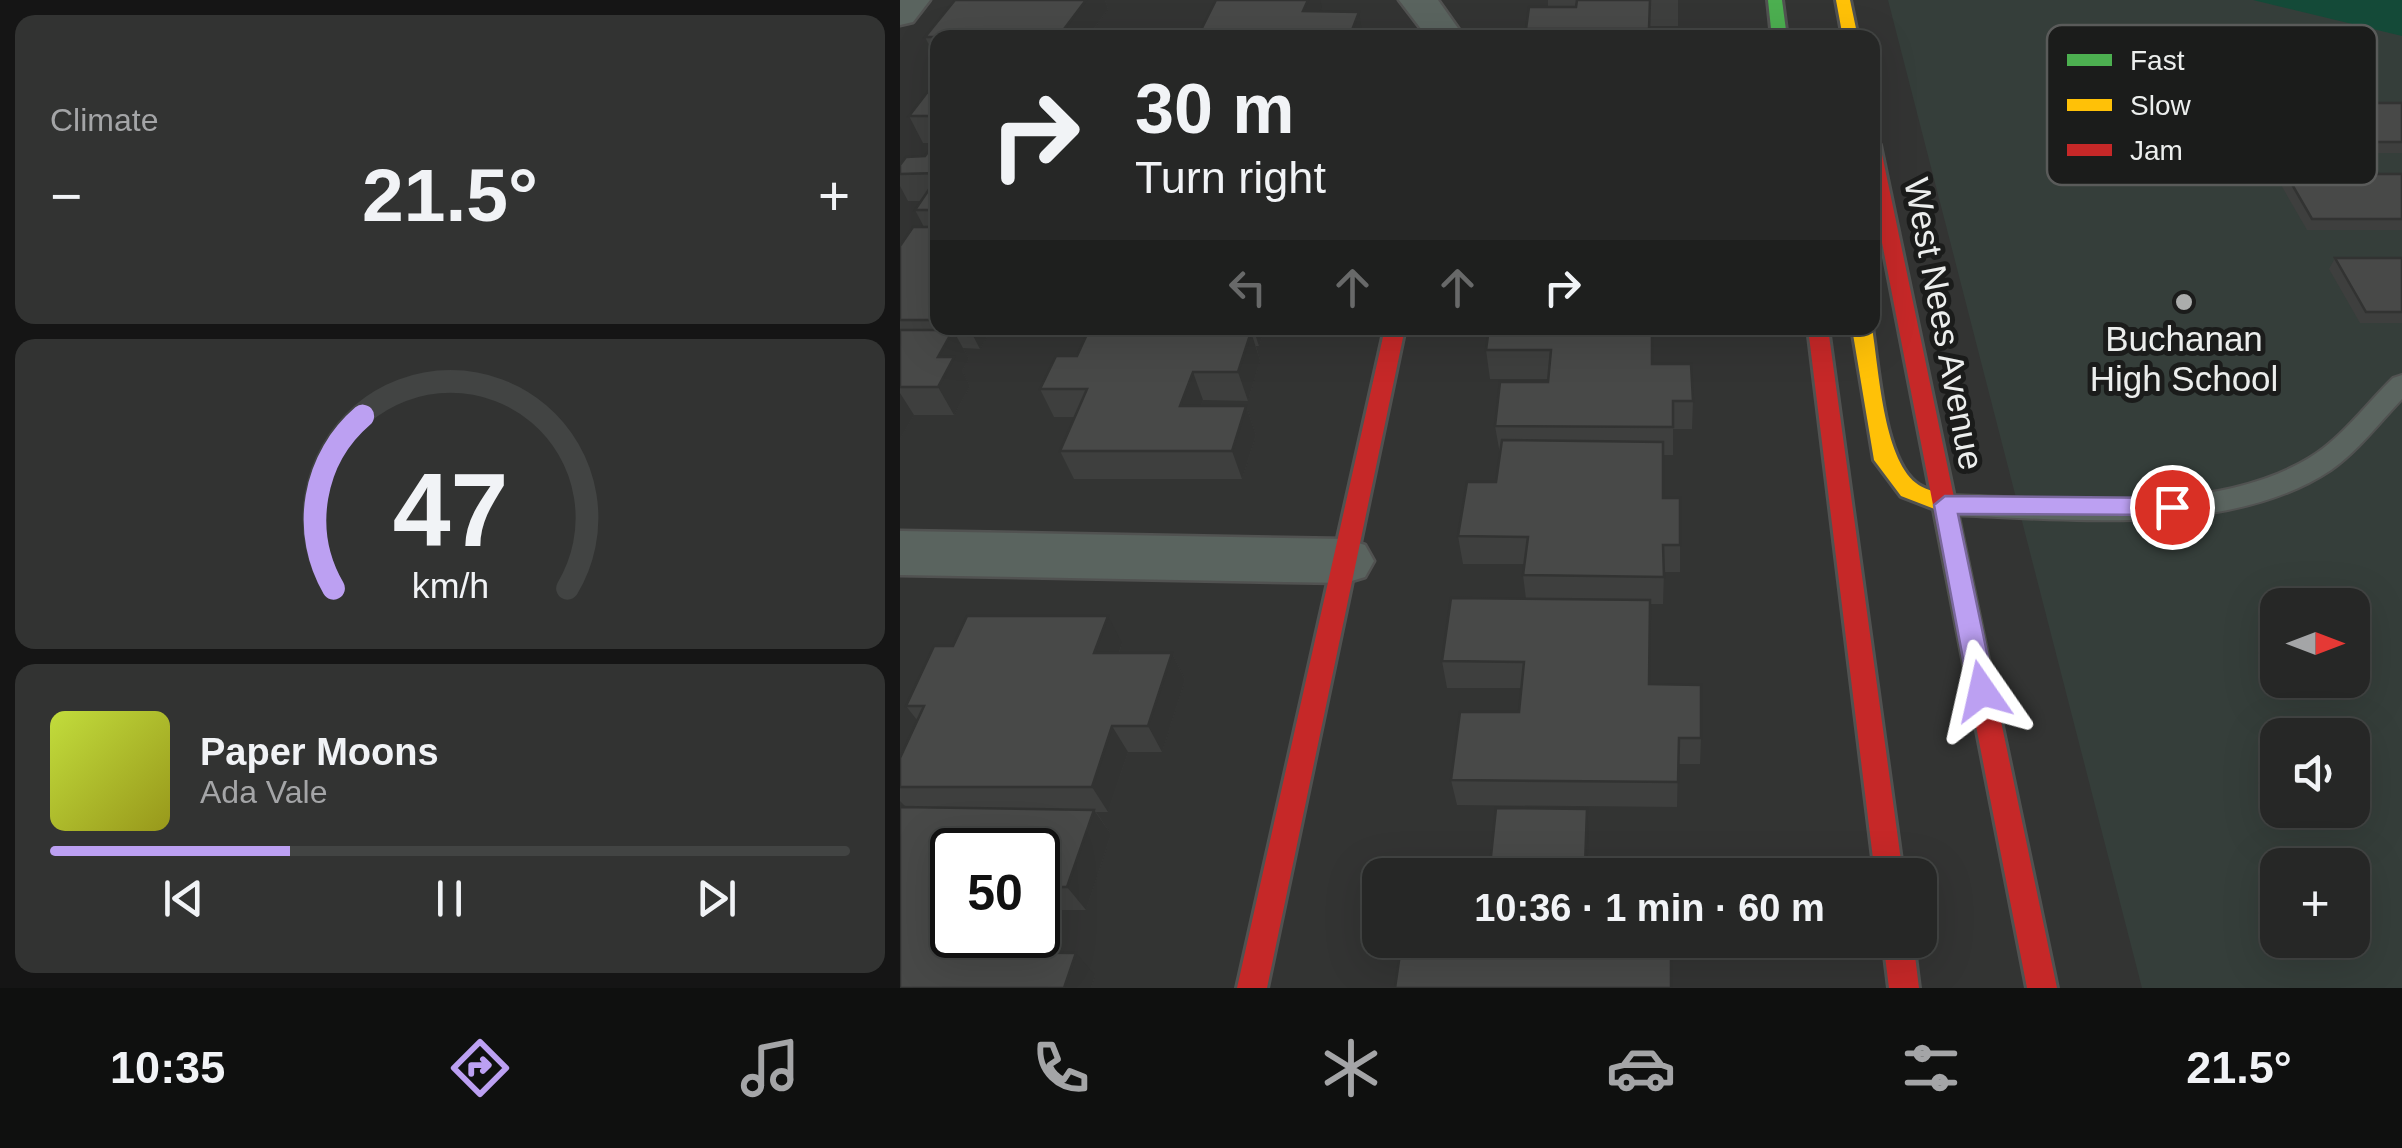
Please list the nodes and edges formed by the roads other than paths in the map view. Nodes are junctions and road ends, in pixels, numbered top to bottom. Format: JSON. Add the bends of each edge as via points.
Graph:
{"nodes":[{"id":1,"x":912,"y":0,"type":"edge"},
{"id":2,"x":1417,"y":0,"type":"edge"},
{"id":3,"x":1843,"y":0,"type":"edge"},
{"id":4,"x":1776,"y":4,"type":"edge"},
{"id":5,"x":900,"y":14,"type":"edge"},
{"id":6,"x":1443,"y":30,"type":"edge"},
{"id":7,"x":1779,"y":30,"type":"edge"},
{"id":8,"x":1791,"y":30,"type":"edge"},
{"id":9,"x":1849,"y":30,"type":"edge"},
{"id":10,"x":1880,"y":184,"type":"edge"},
{"id":11,"x":1393,"y":335,"type":"edge"},
{"id":12,"x":1819,"y":335,"type":"edge"},
{"id":13,"x":1863,"y":335,"type":"edge"},
{"id":14,"x":2402,"y":384,"type":"edge"},
{"id":15,"x":1945,"y":505,"type":"junction"},
{"id":16,"x":900,"y":553,"type":"edge"},
{"id":17,"x":1345,"y":561,"type":"junction"},
{"id":18,"x":1888,"y":858,"type":"edge"},
{"id":19,"x":1900,"y":958,"type":"edge"},
{"id":20,"x":1252,"y":988,"type":"edge"},
{"id":21,"x":1904,"y":988,"type":"edge"},
{"id":22,"x":2042,"y":988,"type":"edge"}],
"edges":[{"from":1,"to":5,"type":"street"},
{"from":2,"to":6,"type":"street"},
{"from":3,"to":9,"type":"main road"},
{"from":4,"to":7,"type":"main road"},
{"from":4,"to":8,"type":"main road"},
{"from":10,"to":15,"type":"main road","name":"West Nees Avenue"},
{"from":11,"to":17,"type":"main road"},
{"from":12,"to":18,"type":"main road"},
{"from":13,"to":15,"type":"main road","via":[[1885,460],[1906,490]]},
{"from":14,"to":15,"type":"lane","via":[[2320,464],[2234,497],[2172,507]]},
{"from":15,"to":22,"type":"main road","name":"West Nees Avenue"},
{"from":16,"to":17,"type":"street"},
{"from":17,"to":20,"type":"main road"},
{"from":19,"to":21,"type":"main road"}]}
